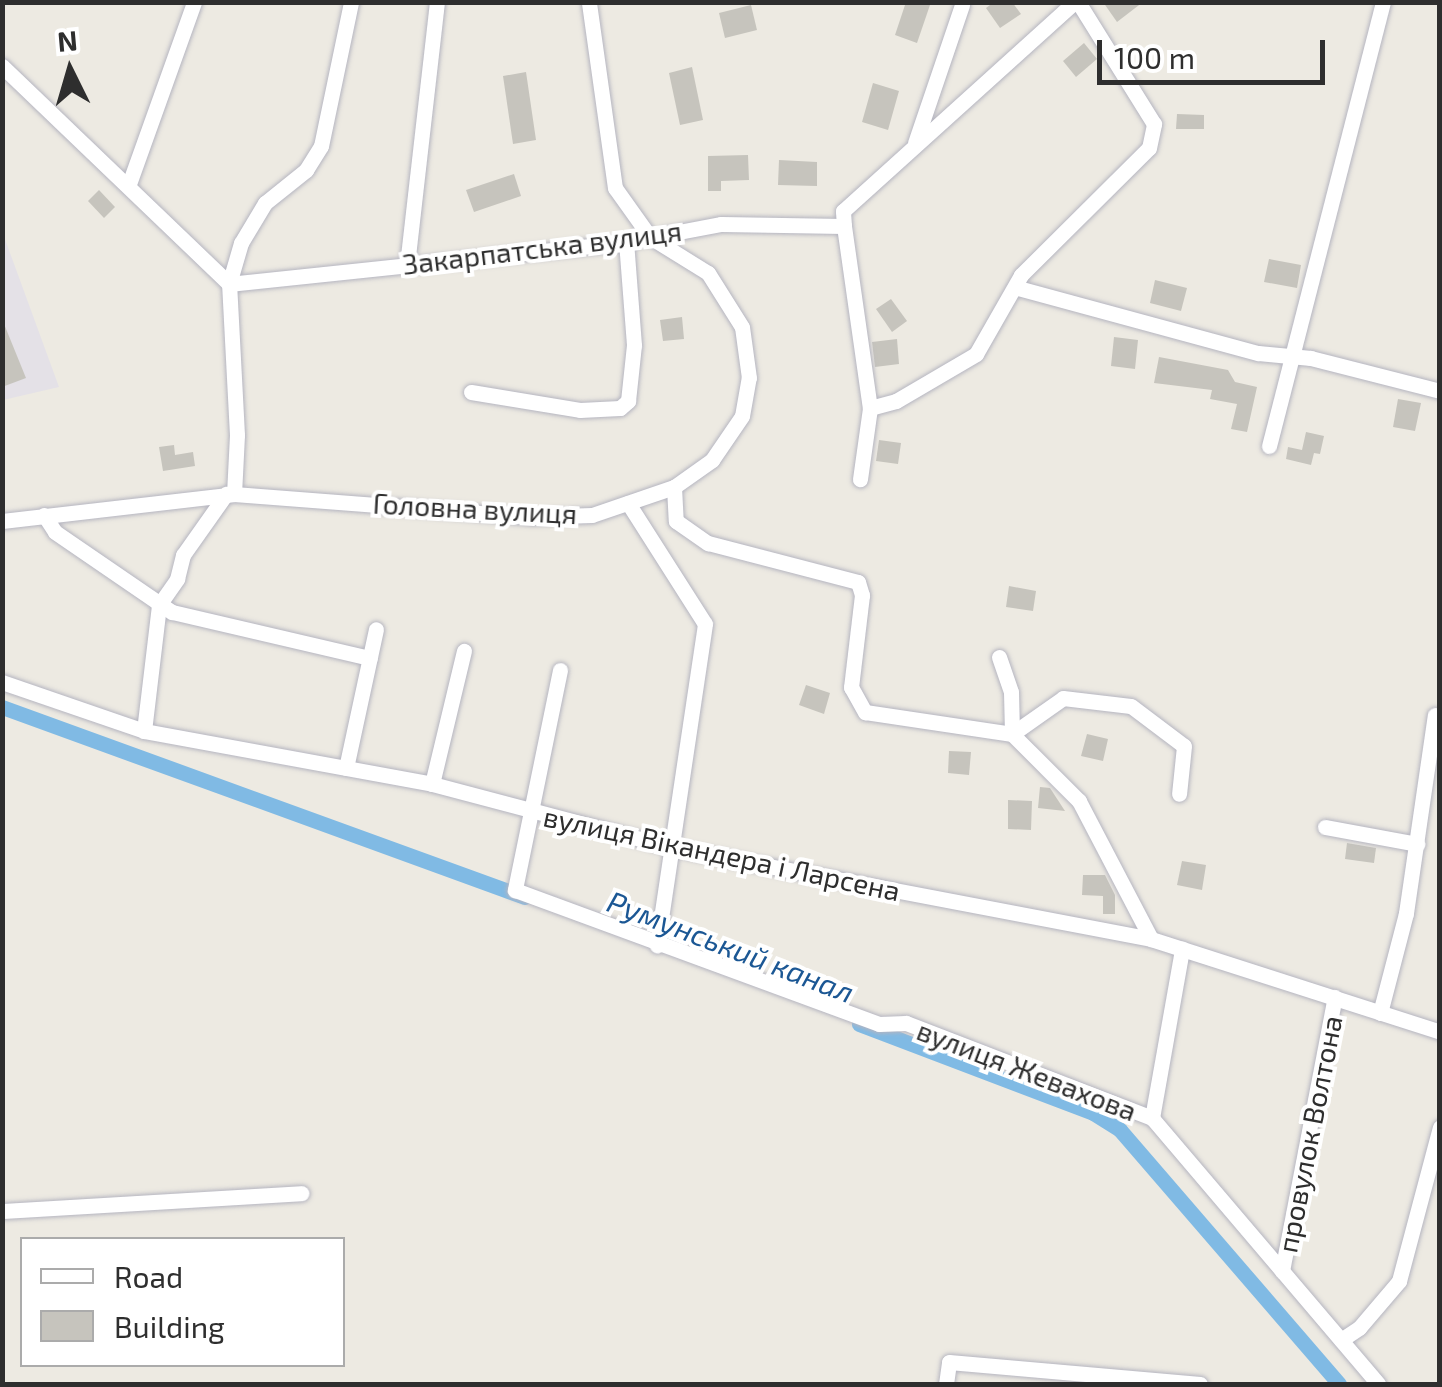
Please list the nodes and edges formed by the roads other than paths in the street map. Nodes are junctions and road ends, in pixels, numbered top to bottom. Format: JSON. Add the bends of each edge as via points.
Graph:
{"nodes":[{"id":1,"x":194,"y":2,"type":"edge"},
{"id":2,"x":351,"y":2,"type":"edge"},
{"id":3,"x":436,"y":2,"type":"edge"},
{"id":4,"x":589,"y":2,"type":"edge"},
{"id":5,"x":1076,"y":2,"type":"edge"},
{"id":6,"x":1384,"y":2,"type":"edge"},
{"id":7,"x":962,"y":6,"type":"dead end"},
{"id":8,"x":2,"y":66,"type":"edge"},
{"id":9,"x":913,"y":149,"type":"junction"},
{"id":10,"x":129,"y":184,"type":"junction"},
{"id":11,"x":844,"y":226,"type":"junction"},
{"id":12,"x":650,"y":237,"type":"junction"},
{"id":13,"x":626,"y":242,"type":"junction"},
{"id":14,"x":406,"y":265,"type":"junction"},
{"id":15,"x":229,"y":284,"type":"junction"},
{"id":16,"x":1018,"y":288,"type":"junction"},
{"id":17,"x":1290,"y":356,"type":"junction"},
{"id":18,"x":471,"y":392,"type":"dead end"},
{"id":19,"x":1440,"y":392,"type":"edge"},
{"id":20,"x":870,"y":408,"type":"junction"},
{"id":21,"x":1269,"y":446,"type":"dead end"},
{"id":22,"x":860,"y":479,"type":"dead end"},
{"id":23,"x":674,"y":487,"type":"junction"},
{"id":24,"x":230,"y":494,"type":"junction"},
{"id":25,"x":628,"y":504,"type":"junction"},
{"id":26,"x":44,"y":515,"type":"junction"},
{"id":27,"x":2,"y":522,"type":"edge"},
{"id":28,"x":159,"y":605,"type":"junction"},
{"id":29,"x":376,"y":629,"type":"dead end"},
{"id":30,"x":464,"y":651,"type":"dead end"},
{"id":31,"x":999,"y":657,"type":"dead end"},
{"id":32,"x":370,"y":658,"type":"junction"},
{"id":33,"x":560,"y":670,"type":"dead end"},
{"id":34,"x":2,"y":682,"type":"edge"},
{"id":35,"x":1435,"y":714,"type":"dead end"},
{"id":36,"x":144,"y":731,"type":"junction"},
{"id":37,"x":1012,"y":734,"type":"junction"},
{"id":38,"x":346,"y":768,"type":"junction"},
{"id":39,"x":432,"y":784,"type":"junction"},
{"id":40,"x":1178,"y":794,"type":"dead end"},
{"id":41,"x":530,"y":812,"type":"junction"},
{"id":42,"x":1325,"y":827,"type":"dead end"},
{"id":43,"x":1416,"y":844,"type":"junction"},
{"id":44,"x":674,"y":848,"type":"junction"},
{"id":45,"x":1151,"y":940,"type":"junction"},
{"id":46,"x":657,"y":945,"type":"junction"},
{"id":47,"x":1182,"y":948,"type":"junction"},
{"id":48,"x":1335,"y":997,"type":"junction"},
{"id":49,"x":1380,"y":1013,"type":"junction"},
{"id":50,"x":1440,"y":1032,"type":"edge"},
{"id":51,"x":1152,"y":1118,"type":"junction"},
{"id":52,"x":1440,"y":1126,"type":"edge"},
{"id":53,"x":301,"y":1193,"type":"dead end"},
{"id":54,"x":2,"y":1210,"type":"edge"},
{"id":55,"x":1282,"y":1272,"type":"junction"},
{"id":56,"x":1340,"y":1340,"type":"junction"},
{"id":57,"x":946,"y":1384,"type":"edge"},
{"id":58,"x":1200,"y":1384,"type":"edge"},
{"id":59,"x":1378,"y":1384,"type":"edge"}],
"edges":[{"from":1,"to":10,"type":"street"},
{"from":2,"to":15,"type":"street","via":[[321,146],[306,170],[265,202],[241,243]]},
{"from":3,"to":14,"type":"street"},
{"from":4,"to":12,"type":"street","name":"Головна вулиця","via":[[607,160],[631,218]]},
{"from":5,"to":9,"type":"street"},
{"from":5,"to":16,"type":"street","via":[[1154,124],[1148,148],[1058,232],[1021,275]]},
{"from":6,"to":17,"type":"street","via":[[1308,315]]},
{"from":7,"to":9,"type":"street"},
{"from":8,"to":10,"type":"street"},
{"from":9,"to":11,"type":"street","via":[[843,211]]},
{"from":10,"to":15,"type":"street"},
{"from":11,"to":12,"type":"street","name":"Закарпатська вулиця","via":[[754,221]]},
{"from":11,"to":20,"type":"street"},
{"from":12,"to":13,"type":"street","name":"Закарпатська вулиця"},
{"from":12,"to":23,"type":"street","name":"Головна вулиця","via":[[708,273],[742,327],[748,352],[742,416],[712,460]]},
{"from":13,"to":14,"type":"street","name":"Закарпатська вулиця"},
{"from":13,"to":18,"type":"street","via":[[634,345],[628,401],[620,408],[580,410]]},
{"from":14,"to":15,"type":"street","name":"Закарпатська вулиця"},
{"from":15,"to":24,"type":"street"},
{"from":16,"to":17,"type":"street"},
{"from":16,"to":20,"type":"street","via":[[963,364]]},
{"from":17,"to":19,"type":"street"},
{"from":17,"to":21,"type":"street"},
{"from":20,"to":22,"type":"street"},
{"from":23,"to":25,"type":"street","name":"Головна вулиця"},
{"from":23,"to":37,"type":"street","via":[[676,521],[708,543],[858,582],[851,687],[865,712]]},
{"from":24,"to":25,"type":"street","name":"Головна вулиця","via":[[530,518]]},
{"from":24,"to":26,"type":"street","name":"Головна вулиця"},
{"from":24,"to":28,"type":"street"},
{"from":25,"to":44,"type":"street","via":[[704,624]]},
{"from":26,"to":27,"type":"street","name":"Головна вулиця"},
{"from":26,"to":28,"type":"street","via":[[55,532]]},
{"from":28,"to":32,"type":"street"},
{"from":28,"to":36,"type":"street"},
{"from":29,"to":32,"type":"street"},
{"from":30,"to":39,"type":"street"},
{"from":31,"to":37,"type":"street","via":[[1011,692]]},
{"from":32,"to":38,"type":"street"},
{"from":33,"to":41,"type":"street"},
{"from":34,"to":36,"type":"street","name":"вулиця Вікандера і Ларсена"},
{"from":35,"to":43,"type":"street","name":"провулок Волтона"},
{"from":36,"to":38,"type":"street","name":"вулиця Вікандера і Ларсена"},
{"from":37,"to":40,"type":"street","via":[[1063,698],[1130,706],[1184,746]]},
{"from":37,"to":45,"type":"street","via":[[1080,800]]},
{"from":38,"to":39,"type":"street","name":"вулиця Вікандера і Ларсена"},
{"from":39,"to":41,"type":"street","name":"вулиця Вікандера і Ларсена"},
{"from":41,"to":44,"type":"street","name":"вулиця Вікандера і Ларсена"},
{"from":41,"to":46,"type":"street","name":"вулиця Жевахова","via":[[515,890]]},
{"from":42,"to":43,"type":"street"},
{"from":43,"to":49,"type":"street","name":"провулок Волтона"},
{"from":44,"to":45,"type":"street","name":"вулиця Вікандера і Ларсена"},
{"from":44,"to":46,"type":"street"},
{"from":45,"to":47,"type":"street","name":"вулиця Вікандера і Ларсена"},
{"from":46,"to":51,"type":"street","name":"вулиця Жевахова","via":[[879,1024],[906,1023]]},
{"from":47,"to":48,"type":"street","name":"вулиця Вікандера і Ларсена"},
{"from":47,"to":51,"type":"street"},
{"from":48,"to":49,"type":"street","name":"вулиця Вікандера і Ларсена"},
{"from":48,"to":55,"type":"street","name":"провулок Волтона"},
{"from":49,"to":50,"type":"street","name":"вулиця Вікандера і Ларсена"},
{"from":51,"to":55,"type":"street","name":"вулиця Жевахова"},
{"from":52,"to":56,"type":"street","via":[[1399,1281]]},
{"from":53,"to":54,"type":"street"},
{"from":55,"to":56,"type":"street","name":"вулиця Жевахова"},
{"from":56,"to":59,"type":"street","name":"вулиця Жевахова"},
{"from":57,"to":58,"type":"street","via":[[949,1362]]}]}
